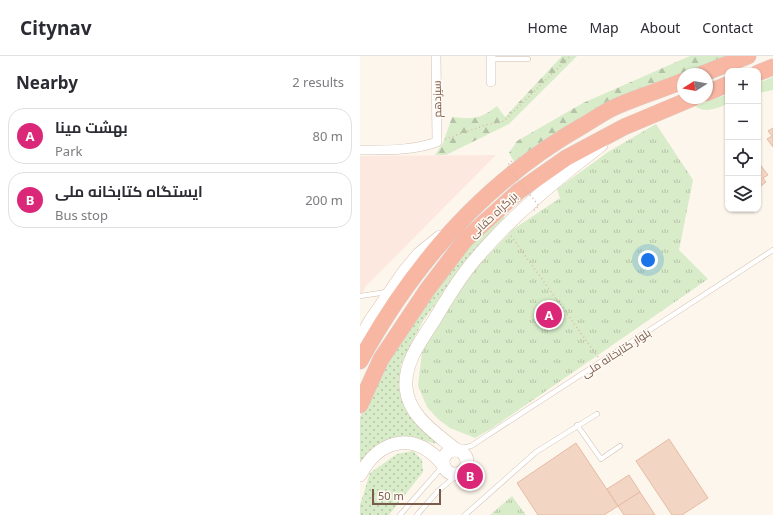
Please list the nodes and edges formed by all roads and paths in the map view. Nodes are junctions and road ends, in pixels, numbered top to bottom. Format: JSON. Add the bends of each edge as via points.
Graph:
{"nodes":[{"id":1,"x":436,"y":56,"type":"edge"},
{"id":2,"x":570,"y":56,"type":"edge"},
{"id":3,"x":748,"y":56,"type":"edge"},
{"id":4,"x":491,"y":58,"type":"edge"},
{"id":5,"x":528,"y":58,"type":"dead end"},
{"id":6,"x":773,"y":67,"type":"edge"},
{"id":7,"x":713,"y":70,"type":"edge"},
{"id":8,"x":761,"y":72,"type":"edge"},
{"id":9,"x":491,"y":82,"type":"dead end"},
{"id":10,"x":677,"y":83,"type":"edge"},
{"id":11,"x":725,"y":85,"type":"edge"},
{"id":12,"x":713,"y":90,"type":"edge"},
{"id":13,"x":679,"y":104,"type":"edge"},
{"id":14,"x":624,"y":127,"type":"junction"},
{"id":15,"x":437,"y":142,"type":"junction"},
{"id":16,"x":360,"y":150,"type":"edge"},
{"id":17,"x":512,"y":161,"type":"dead end"},
{"id":18,"x":532,"y":212,"type":"dead end"},
{"id":19,"x":504,"y":227,"type":"junction"},
{"id":20,"x":453,"y":228,"type":"junction"},
{"id":21,"x":773,"y":250,"type":"edge"},
{"id":22,"x":391,"y":292,"type":"junction"},
{"id":23,"x":360,"y":296,"type":"edge"},
{"id":24,"x":360,"y":339,"type":"edge"},
{"id":25,"x":360,"y":361,"type":"edge"},
{"id":26,"x":602,"y":362,"type":"junction"},
{"id":27,"x":360,"y":405,"type":"edge"},
{"id":28,"x":597,"y":414,"type":"dead end"},
{"id":29,"x":577,"y":426,"type":"junction"},
{"id":30,"x":620,"y":446,"type":"dead end"},
{"id":31,"x":456,"y":450,"type":"junction"},
{"id":32,"x":444,"y":466,"type":"junction"},
{"id":33,"x":463,"y":470,"type":"junction"},
{"id":34,"x":360,"y":475,"type":"edge"},
{"id":35,"x":400,"y":515,"type":"edge"},
{"id":36,"x":417,"y":515,"type":"edge"},
{"id":37,"x":465,"y":515,"type":"edge"}],
"edges":[{"from":1,"to":15,"type":"street","name":"سیزدهم"},
{"from":2,"to":15,"type":"path","via":[[504,121]]},
{"from":3,"to":7,"type":"highway"},
{"from":4,"to":5,"type":"lane"},
{"from":4,"to":9,"type":"street"},
{"from":6,"to":8,"type":"highway"},
{"from":10,"to":20,"type":"highway","name":"بزرگراه حقانی","via":[[615,108],[556,140],[508,176]]},
{"from":11,"to":12,"type":"highway"},
{"from":13,"to":14,"type":"highway","name":"بزرگراه حقانی"},
{"from":14,"to":19,"type":"main road","via":[[558,178]]},
{"from":14,"to":27,"type":"highway","name":"بزرگراه حقانی","via":[[566,158],[519,191],[465,240],[427,290],[381,359]]},
{"from":15,"to":16,"type":"street","via":[[411,149]]},
{"from":17,"to":18,"type":"path","bridge":true,"via":[[507,166],[539,206]]},
{"from":19,"to":26,"type":"path"},
{"from":19,"to":31,"type":"main road","via":[[457,283],[407,368],[406,389],[417,415],[426,426]]},
{"from":20,"to":22,"type":"main road","via":[[419,254]]},
{"from":20,"to":25,"type":"highway","name":"بزرگراه حقانی","via":[[412,277]]},
{"from":21,"to":26,"type":"lane","name":"بلوار کتابخانه ملی"},
{"from":22,"to":23,"type":"lane"},
{"from":22,"to":24,"type":"main road"},
{"from":26,"to":31,"type":"lane","name":"بلوار کتابخانه ملی","via":[[471,446]]},
{"from":28,"to":29,"type":"lane"},
{"from":29,"to":30,"type":"lane","via":[[601,459]]},
{"from":29,"to":37,"type":"lane","via":[[536,452]]},
{"from":31,"to":32,"type":"main road","via":[[445,454]]},
{"from":31,"to":33,"type":"main road","via":[[465,456]]},
{"from":32,"to":33,"type":"main road","via":[[456,474]]},
{"from":32,"to":34,"type":"main road","via":[[426,449],[411,442],[402,442],[379,451],[366,464]]},
{"from":32,"to":35,"type":"lane"},
{"from":33,"to":36,"type":"lane","via":[[438,490]]}]}
